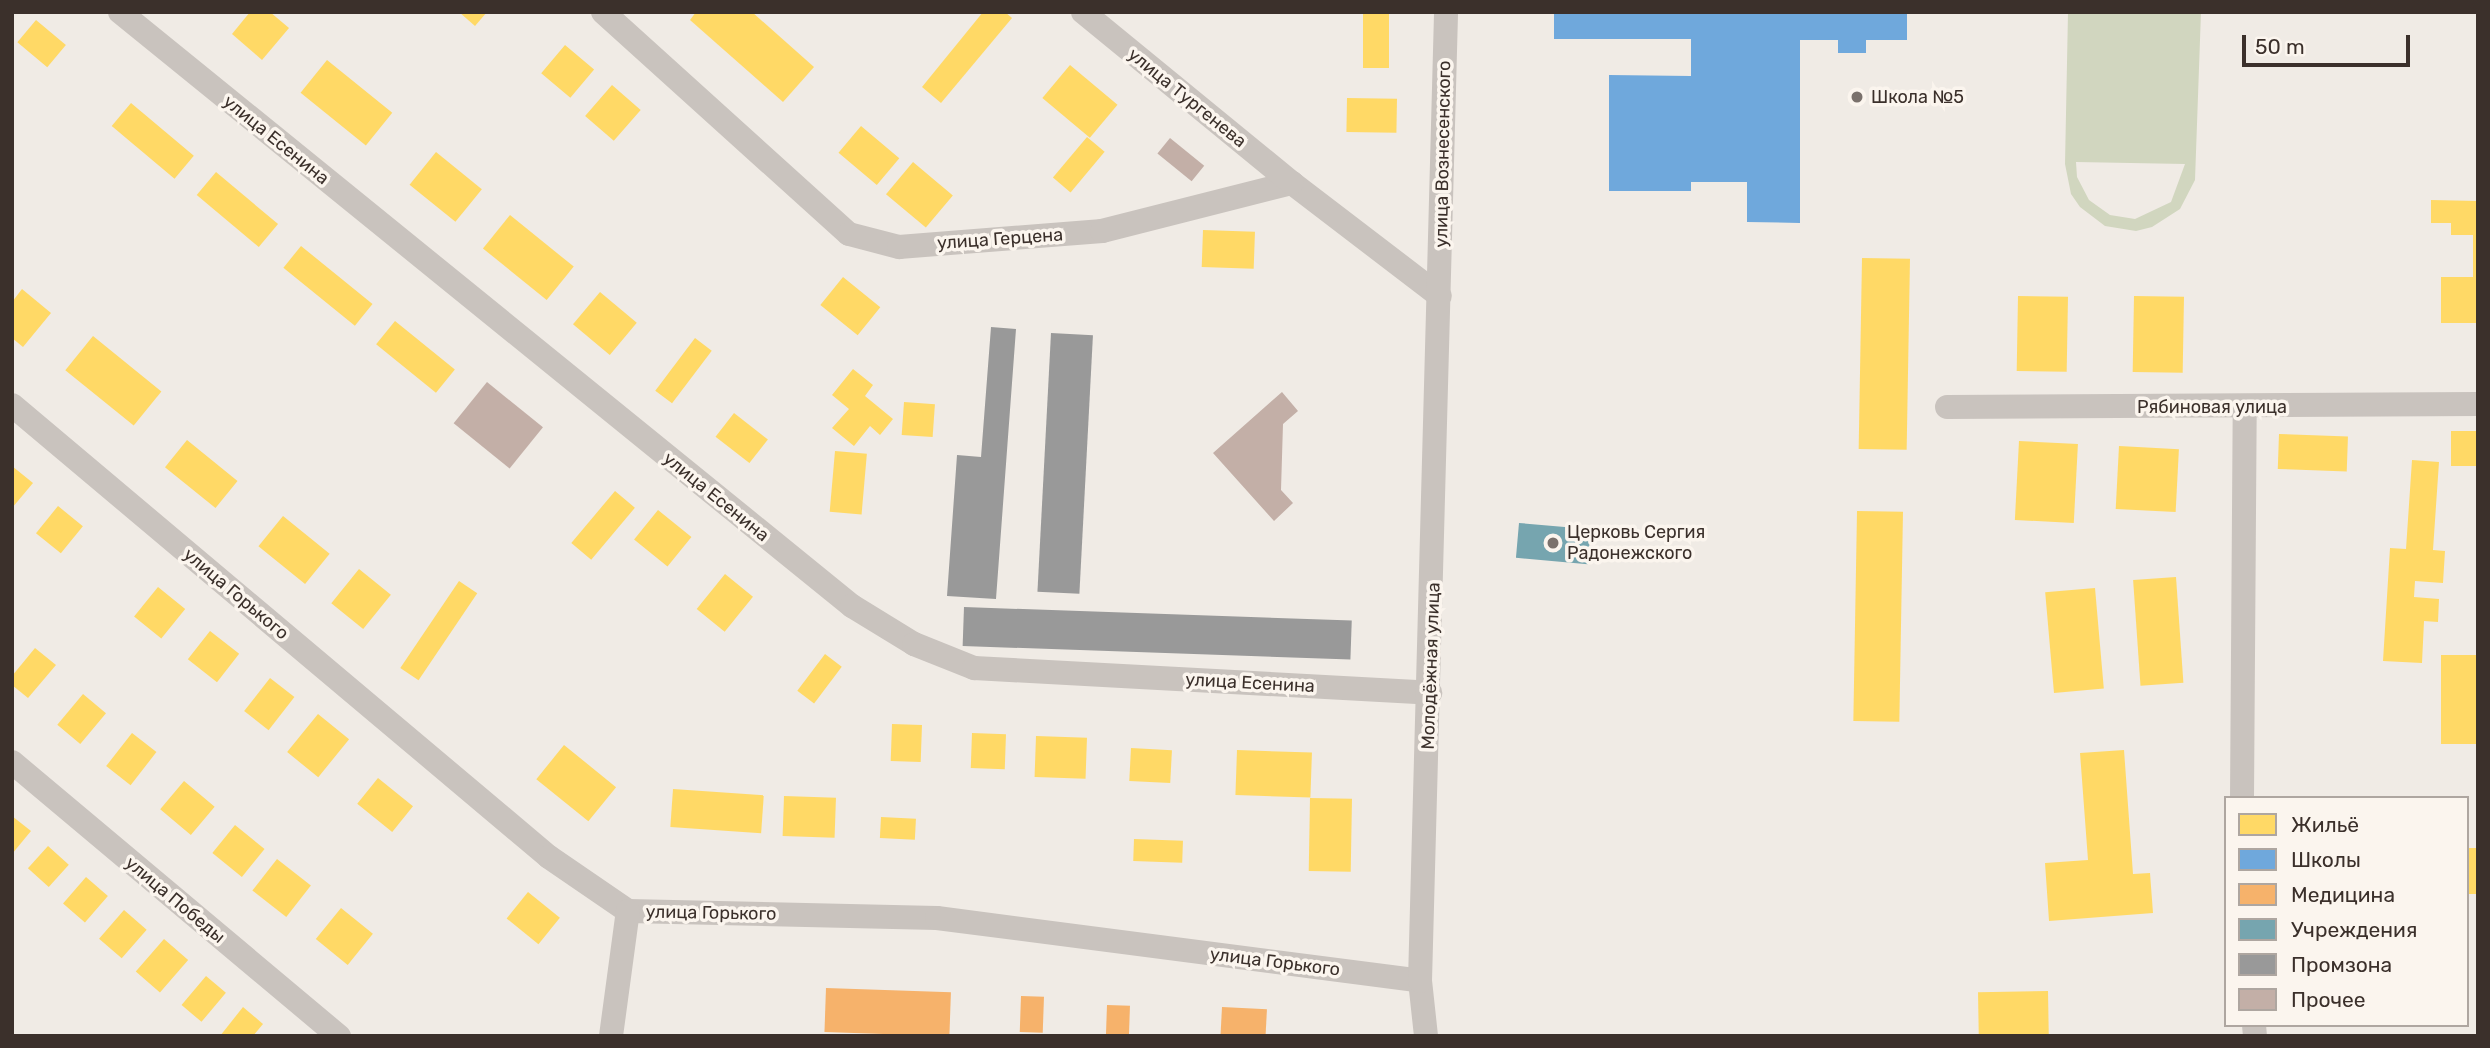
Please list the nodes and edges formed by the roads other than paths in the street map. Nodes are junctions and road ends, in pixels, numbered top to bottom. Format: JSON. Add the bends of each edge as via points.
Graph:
{"nodes":[{"id":1,"x":120,"y":12,"type":"edge"},
{"id":2,"x":603,"y":12,"type":"edge"},
{"id":3,"x":1083,"y":12,"type":"edge"},
{"id":4,"x":1447,"y":12,"type":"edge"},
{"id":5,"x":1292,"y":183,"type":"junction"},
{"id":6,"x":1440,"y":296,"type":"junction"},
{"id":7,"x":2478,"y":404,"type":"edge"},
{"id":8,"x":12,"y":405,"type":"edge"},
{"id":9,"x":1947,"y":407,"type":"dead end"},
{"id":10,"x":2245,"y":408,"type":"junction"},
{"id":11,"x":1430,"y":693,"type":"junction"},
{"id":12,"x":12,"y":762,"type":"edge"},
{"id":13,"x":2242,"y":796,"type":"edge"},
{"id":14,"x":628,"y":911,"type":"junction"},
{"id":15,"x":1420,"y":981,"type":"junction"},
{"id":16,"x":339,"y":1036,"type":"edge"},
{"id":17,"x":611,"y":1036,"type":"edge"},
{"id":18,"x":1426,"y":1036,"type":"edge"}],
"edges":[{"from":1,"to":11,"type":"street","name":"улица Есенина","via":[[852,606],[914,644],[974,668]]},
{"from":2,"to":5,"type":"street","name":"улица Герцена","via":[[849,234],[899,247],[1102,231]]},
{"from":3,"to":5,"type":"street","name":"улица Тургенева"},
{"from":4,"to":6,"type":"street","name":"улица Вознесенского"},
{"from":5,"to":6,"type":"street"},
{"from":6,"to":11,"type":"street","name":"Молодёжная улица"},
{"from":7,"to":10,"type":"street","name":"Рябиновая улица"},
{"from":8,"to":14,"type":"street","name":"улица Горького","via":[[549,857]]},
{"from":9,"to":10,"type":"street","name":"Рябиновая улица"},
{"from":10,"to":13,"type":"street"},
{"from":11,"to":15,"type":"street","name":"Молодёжная улица"},
{"from":12,"to":16,"type":"street","name":"улица Победы"},
{"from":14,"to":15,"type":"street","name":"улица Горького","via":[[937,918]]},
{"from":14,"to":17,"type":"street"},
{"from":15,"to":18,"type":"street","name":"Молодёжная улица"}]}
